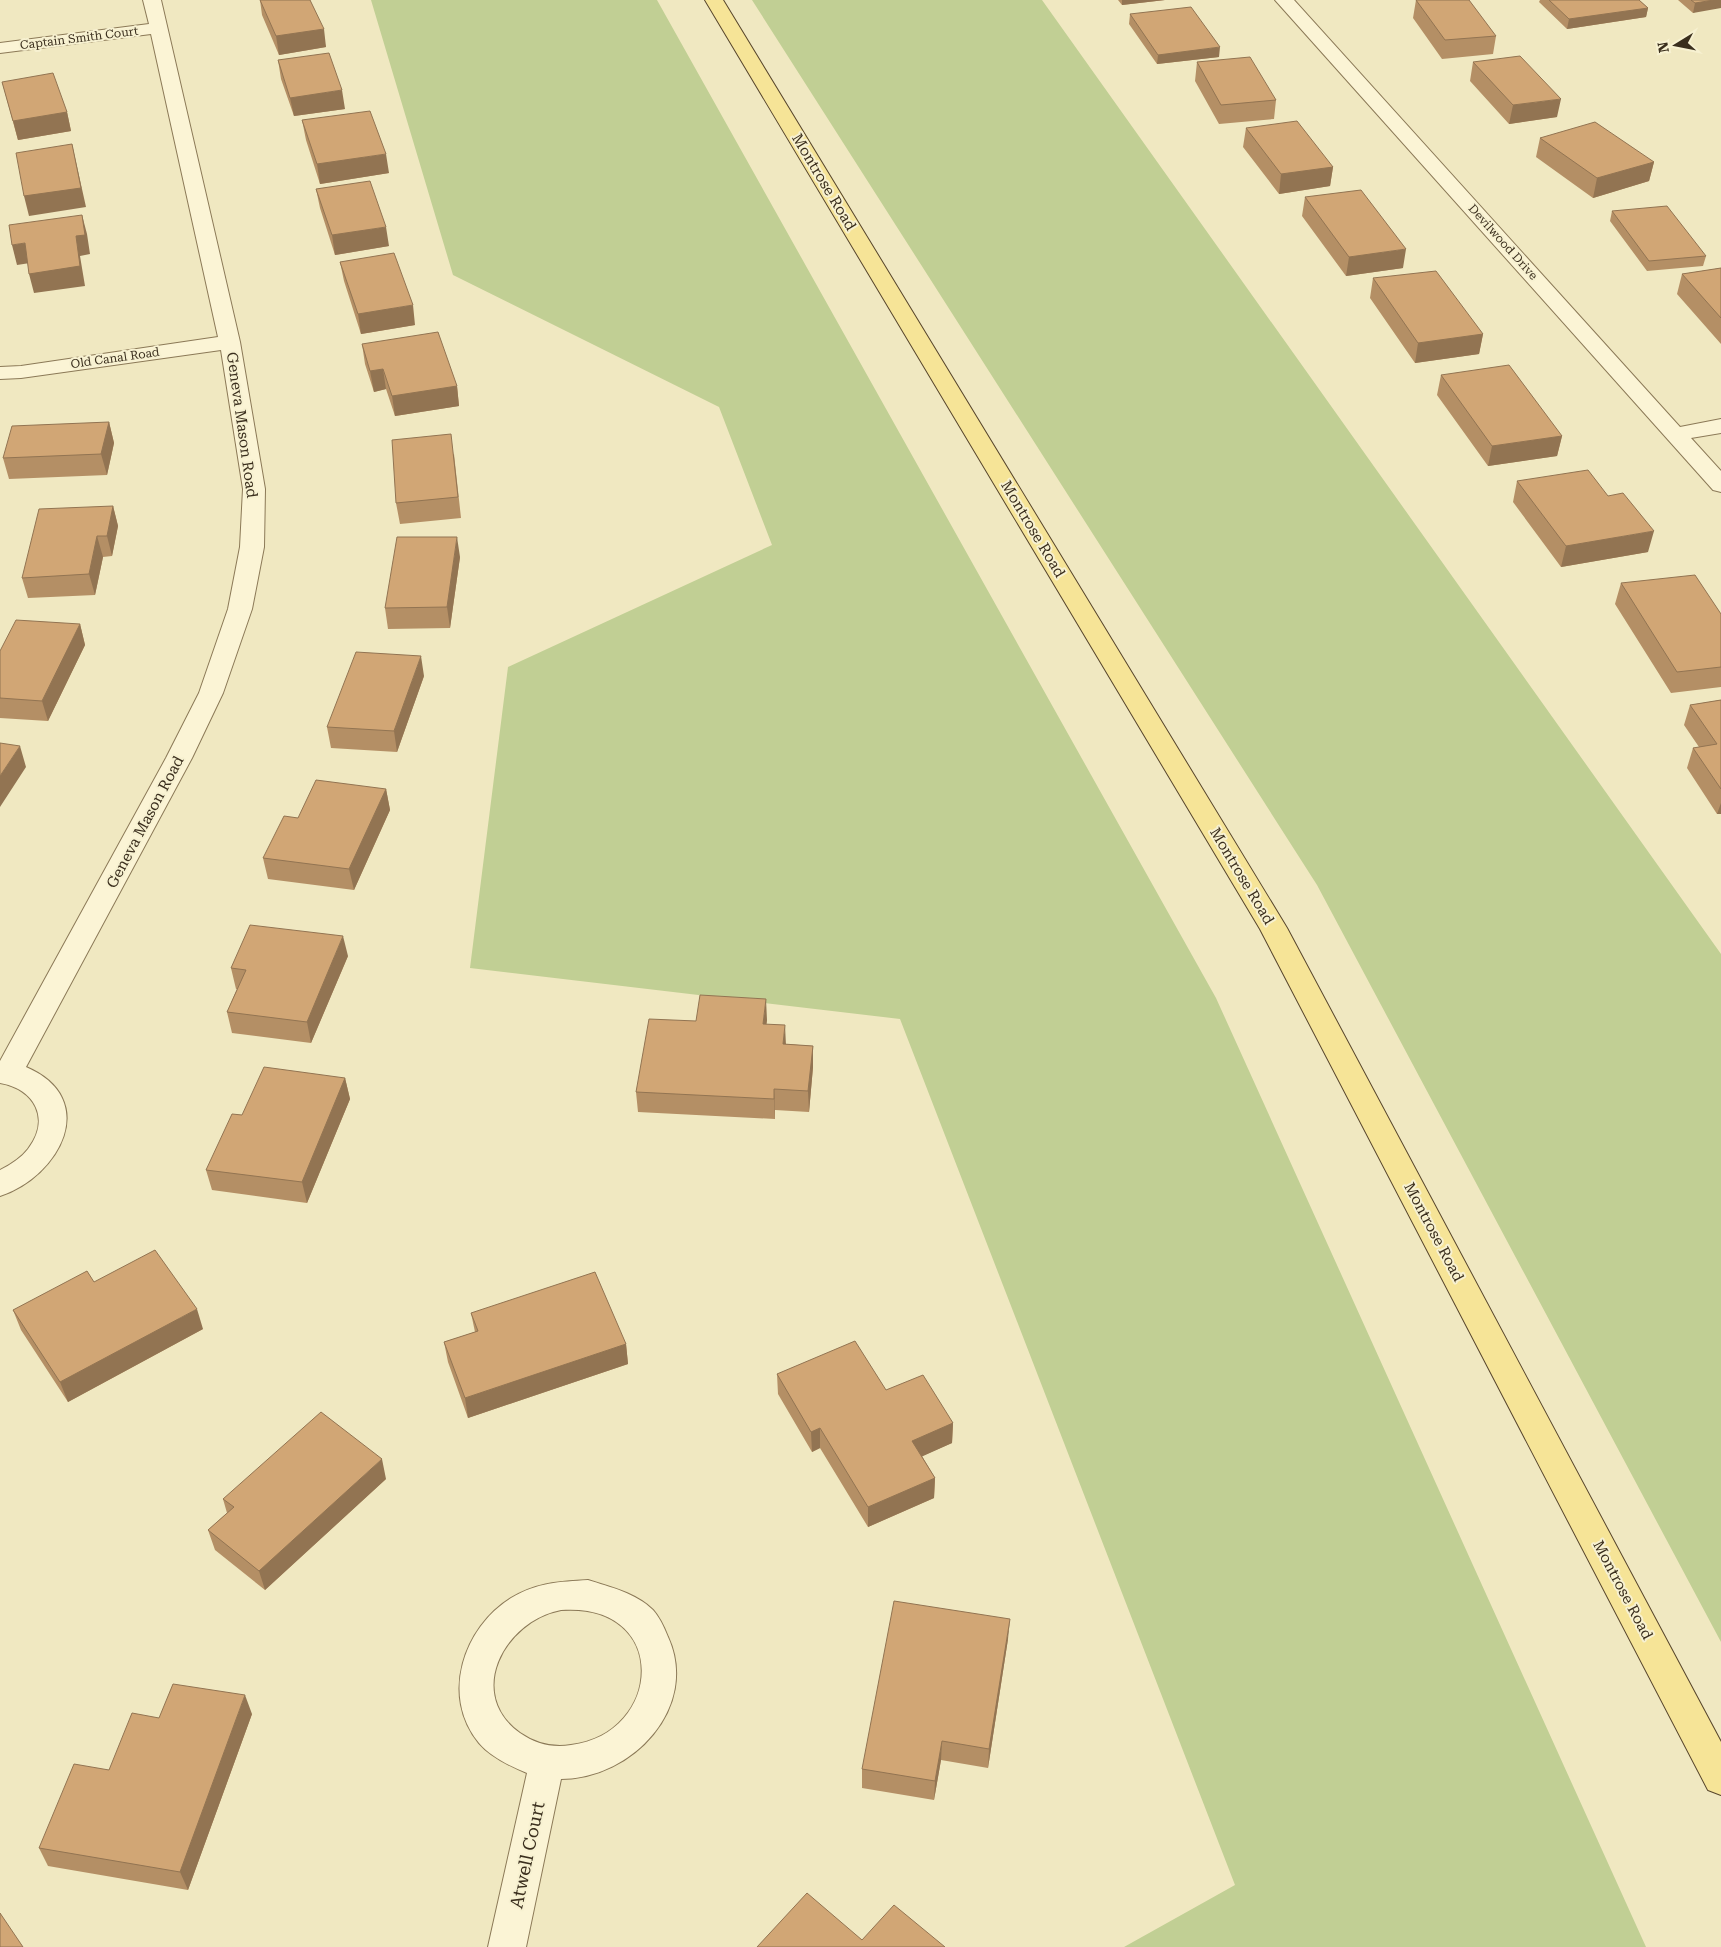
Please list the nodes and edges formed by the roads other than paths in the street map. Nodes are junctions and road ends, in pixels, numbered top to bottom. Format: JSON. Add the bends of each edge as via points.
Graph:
{"nodes":[{"id":1,"x":152,"y":0,"type":"edge"},
{"id":2,"x":714,"y":0,"type":"edge"},
{"id":3,"x":1284,"y":0,"type":"edge"},
{"id":4,"x":158,"y":28,"type":"junction"},
{"id":5,"x":0,"y":48,"type":"edge"},
{"id":6,"x":230,"y":342,"type":"junction"},
{"id":7,"x":0,"y":373,"type":"edge"},
{"id":8,"x":1721,"y":426,"type":"edge"},
{"id":9,"x":1676,"y":434,"type":"junction"},
{"id":10,"x":1721,"y":485,"type":"edge"},
{"id":11,"x":5,"y":1072,"type":"edge"},
{"id":12,"x":0,"y":1184,"type":"edge"},
{"id":13,"x":547,"y":1762,"type":"junction"},
{"id":14,"x":1721,"y":1778,"type":"edge"},
{"id":15,"x":507,"y":1947,"type":"edge"}],
"edges":[{"from":1,"to":4,"type":"street","name":"Geneva Mason Road"},
{"from":2,"to":14,"type":"main road","name":"Montrose Road","via":[[1273,928]]},
{"from":3,"to":9,"type":"street","name":"Devilwood Drive"},
{"from":4,"to":5,"type":"street","name":"Captain Smith Court"},
{"from":4,"to":6,"type":"street","name":"Geneva Mason Road"},
{"from":6,"to":7,"type":"street","name":"Old Canal Road"},
{"from":6,"to":11,"type":"street","name":"Geneva Mason Road","via":[[254,489],[252,547],[240,609],[211,693],[179,758]]},
{"from":8,"to":9,"type":"street"},
{"from":9,"to":10,"type":"street","name":"Devilwood Drive"},
{"from":11,"to":12,"type":"street","name":"Geneva Mason Road","via":[[32,1081],[48,1096],[54,1115],[51,1137],[38,1158],[17,1176]]},
{"from":13,"to":13,"type":"street","via":[[580,1761],[611,1750],[637,1730],[655,1704],[661,1675],[656,1646],[642,1622],[617,1604],[588,1596],[558,1596],[527,1606],[502,1625],[483,1650],[475,1679],[479,1708],[492,1734],[517,1752]]},
{"from":13,"to":15,"type":"street","name":"Atwell Court"}]}
